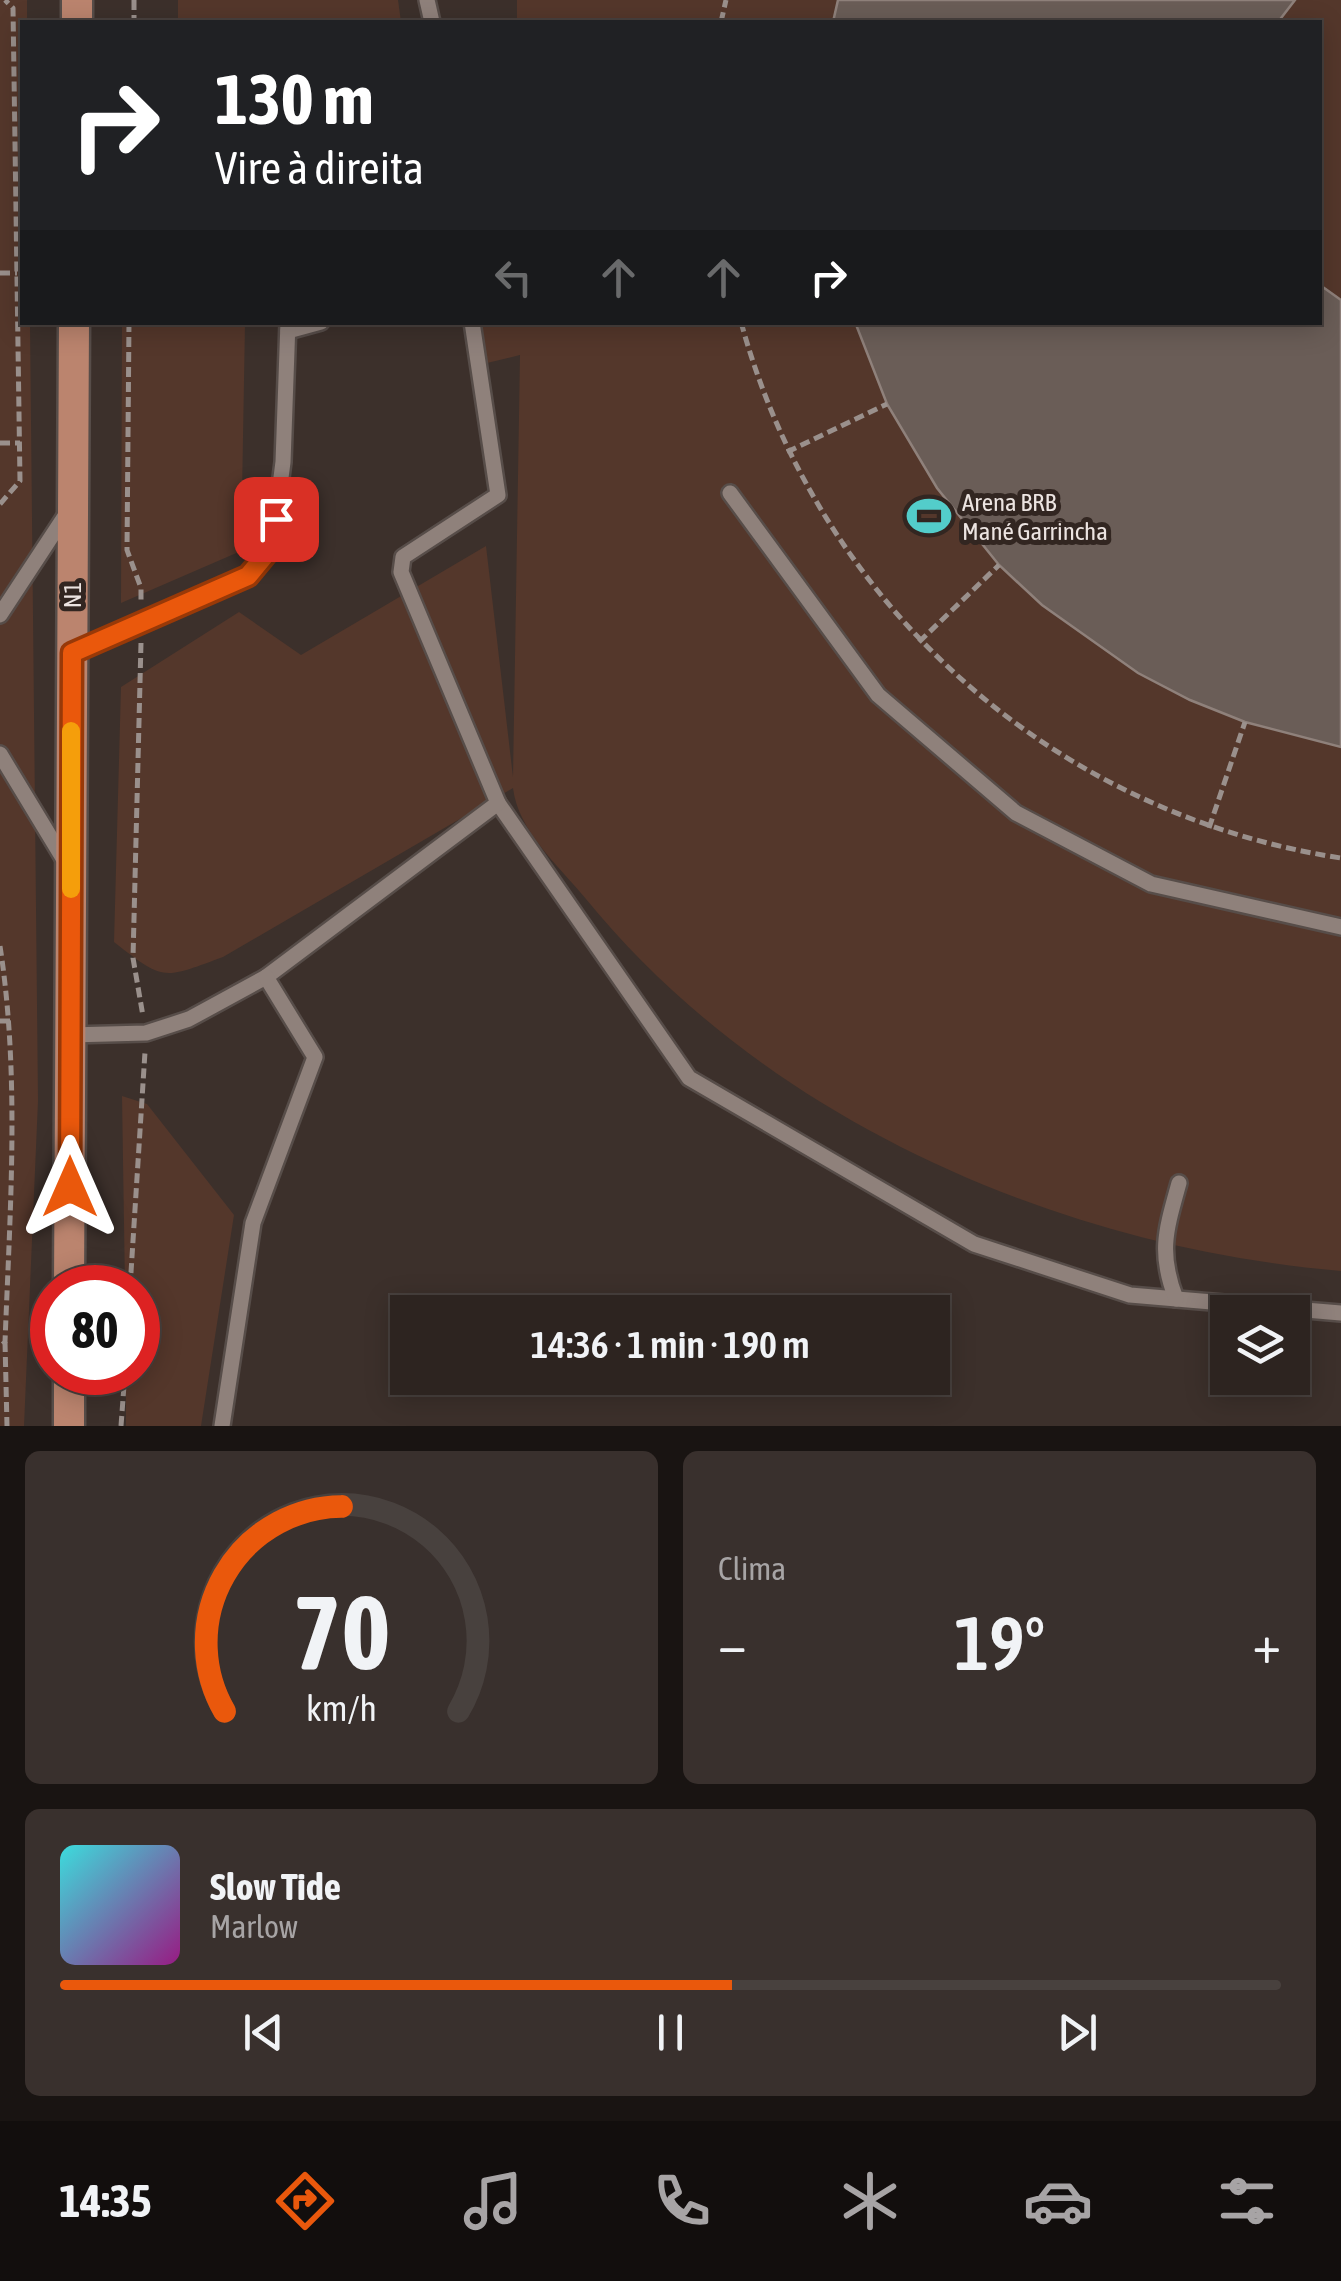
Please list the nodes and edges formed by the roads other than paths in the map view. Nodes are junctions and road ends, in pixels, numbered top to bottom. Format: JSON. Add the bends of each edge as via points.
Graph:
{"nodes":[{"id":1,"x":74,"y":325,"type":"edge"},
{"id":2,"x":472,"y":325,"type":"edge"},
{"id":3,"x":288,"y":327,"type":"edge"},
{"id":4,"x":730,"y":494,"type":"dead end"},
{"id":5,"x":72,"y":505,"type":"junction"},
{"id":6,"x":0,"y":615,"type":"edge"},
{"id":7,"x":72,"y":653,"type":"junction"},
{"id":8,"x":0,"y":754,"type":"edge"},
{"id":9,"x":498,"y":803,"type":"junction"},
{"id":10,"x":71,"y":870,"type":"junction"},
{"id":11,"x":1341,"y":927,"type":"edge"},
{"id":12,"x":266,"y":977,"type":"junction"},
{"id":13,"x":70,"y":1035,"type":"junction"},
{"id":14,"x":1179,"y":1183,"type":"dead end"},
{"id":15,"x":69,"y":1265,"type":"edge"},
{"id":16,"x":1176,"y":1299,"type":"junction"},
{"id":17,"x":1341,"y":1313,"type":"edge"},
{"id":18,"x":69,"y":1395,"type":"edge"},
{"id":19,"x":69,"y":1426,"type":"edge"},
{"id":20,"x":222,"y":1426,"type":"edge"}],
"edges":[{"from":1,"to":5,"type":"highway","name":"N1"},
{"from":2,"to":9,"type":"lane","via":[[498,496],[402,557],[401,572]]},
{"from":3,"to":7,"type":"lane","via":[[272,547],[248,576]]},
{"from":4,"to":11,"type":"lane","via":[[878,695],[1016,814],[1151,884]]},
{"from":5,"to":6,"type":"lane"},
{"from":5,"to":7,"type":"highway","name":"N1"},
{"from":7,"to":10,"type":"highway","name":"N1"},
{"from":8,"to":10,"type":"lane"},
{"from":9,"to":12,"type":"lane"},
{"from":9,"to":16,"type":"lane","via":[[690,1078],[974,1244],[1130,1294]]},
{"from":10,"to":13,"type":"highway","name":"N1"},
{"from":12,"to":13,"type":"lane","via":[[189,1019],[146,1033]]},
{"from":12,"to":20,"type":"lane","via":[[316,1057],[253,1223]]},
{"from":13,"to":15,"type":"highway","name":"N1"},
{"from":14,"to":16,"type":"lane","via":[[1163,1242],[1164,1269]]},
{"from":16,"to":17,"type":"lane"},
{"from":18,"to":19,"type":"highway"}]}
